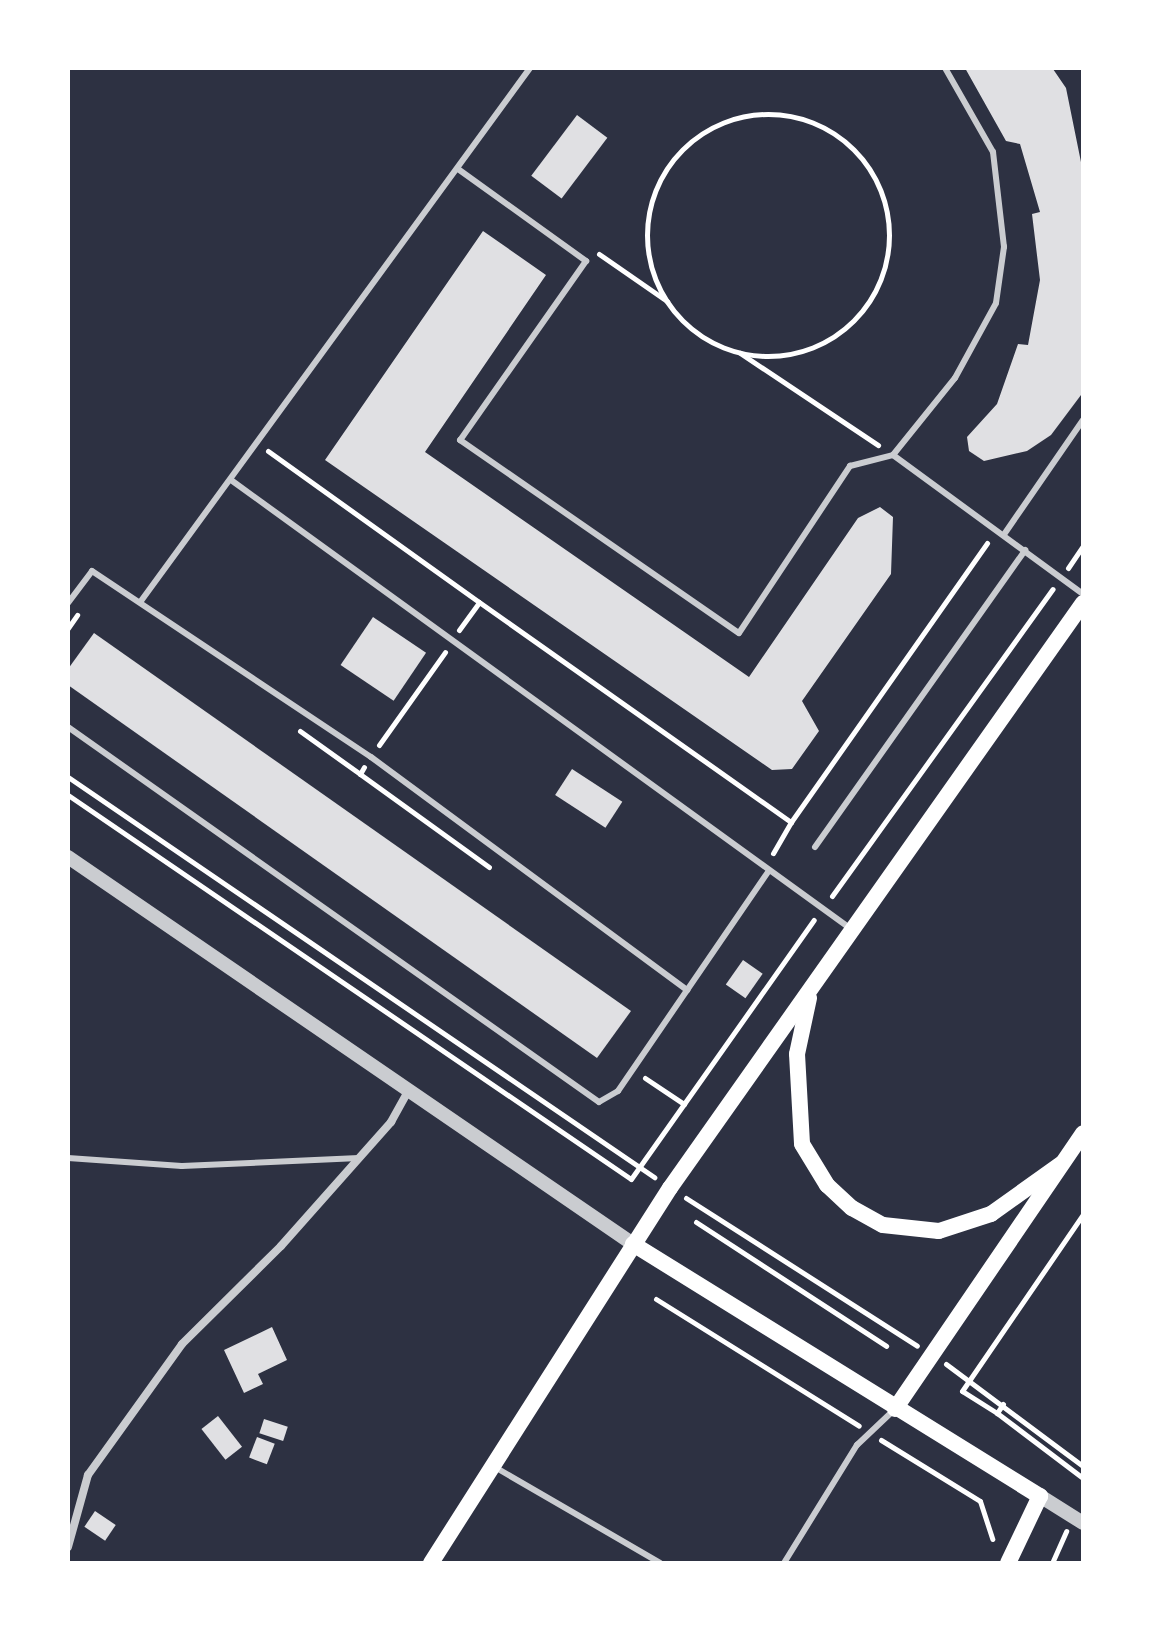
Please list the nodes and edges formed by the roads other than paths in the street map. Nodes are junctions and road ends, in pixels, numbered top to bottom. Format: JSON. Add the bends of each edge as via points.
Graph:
{"nodes":[{"id":1,"x":530,"y":68,"type":"edge"},
{"id":2,"x":945,"y":68,"type":"edge"},
{"id":3,"x":458,"y":169,"type":"junction"},
{"id":4,"x":1083,"y":420,"type":"edge"},
{"id":5,"x":893,"y":455,"type":"junction"},
{"id":6,"x":231,"y":480,"type":"junction"},
{"id":7,"x":1005,"y":533,"type":"junction"},
{"id":8,"x":1025,"y":550,"type":"junction"},
{"id":9,"x":1083,"y":594,"type":"edge"},
{"id":10,"x":141,"y":601,"type":"junction"},
{"id":11,"x":68,"y":603,"type":"edge"},
{"id":12,"x":1083,"y":603,"type":"edge"},
{"id":13,"x":68,"y":727,"type":"edge"},
{"id":14,"x":815,"y":847,"type":"dead end"},
{"id":15,"x":68,"y":857,"type":"edge"},
{"id":16,"x":768,"y":872,"type":"junction"},
{"id":17,"x":853,"y":931,"type":"junction"},
{"id":18,"x":687,"y":990,"type":"junction"},
{"id":19,"x":810,"y":993,"type":"junction"},
{"id":20,"x":407,"y":1093,"type":"junction"},
{"id":21,"x":1083,"y":1133,"type":"edge"},
{"id":22,"x":68,"y":1158,"type":"edge"},
{"id":23,"x":359,"y":1158,"type":"junction"},
{"id":24,"x":1061,"y":1164,"type":"junction"},
{"id":25,"x":633,"y":1244,"type":"junction"},
{"id":26,"x":895,"y":1409,"type":"junction"},
{"id":27,"x":493,"y":1466,"type":"junction"},
{"id":28,"x":1040,"y":1496,"type":"junction"},
{"id":29,"x":1083,"y":1523,"type":"edge"},
{"id":30,"x":68,"y":1547,"type":"edge"},
{"id":31,"x":431,"y":1563,"type":"edge"},
{"id":32,"x":660,"y":1563,"type":"edge"},
{"id":33,"x":784,"y":1563,"type":"edge"},
{"id":34,"x":1008,"y":1563,"type":"edge"}],
"edges":[{"from":1,"to":3,"type":"lane"},
{"from":2,"to":5,"type":"lane","via":[[993,152],[1004,247],[996,303],[955,378]]},
{"from":3,"to":5,"type":"lane","via":[[586,261],[460,440],[739,633],[850,466]]},
{"from":3,"to":6,"type":"lane"},
{"from":4,"to":7,"type":"lane"},
{"from":5,"to":7,"type":"lane"},
{"from":6,"to":10,"type":"lane"},
{"from":6,"to":16,"type":"lane"},
{"from":7,"to":8,"type":"lane"},
{"from":8,"to":9,"type":"lane"},
{"from":8,"to":14,"type":"lane"},
{"from":10,"to":11,"type":"lane","via":[[92,571]]},
{"from":10,"to":18,"type":"lane","via":[[371,757]]},
{"from":12,"to":17,"type":"main road"},
{"from":13,"to":18,"type":"lane","via":[[589,1099],[610,1099]]},
{"from":15,"to":20,"type":"street"},
{"from":16,"to":17,"type":"lane"},
{"from":16,"to":18,"type":"lane"},
{"from":17,"to":19,"type":"main road"},
{"from":19,"to":24,"type":"main road","via":[[797,1054],[802,1144],[827,1185],[852,1208],[883,1225],[939,1231],[991,1214]]},
{"from":19,"to":25,"type":"main road"},
{"from":20,"to":23,"type":"street"},
{"from":20,"to":25,"type":"street"},
{"from":21,"to":24,"type":"main road"},
{"from":22,"to":23,"type":"lane","via":[[182,1166]]},
{"from":23,"to":30,"type":"street","via":[[182,1344],[88,1475]]},
{"from":24,"to":26,"type":"main road"},
{"from":25,"to":26,"type":"main road"},
{"from":25,"to":27,"type":"main road"},
{"from":26,"to":28,"type":"main road"},
{"from":26,"to":33,"type":"lane","via":[[870,1433]]},
{"from":27,"to":31,"type":"main road"},
{"from":27,"to":32,"type":"lane"},
{"from":28,"to":29,"type":"street"},
{"from":28,"to":34,"type":"main road"}]}
